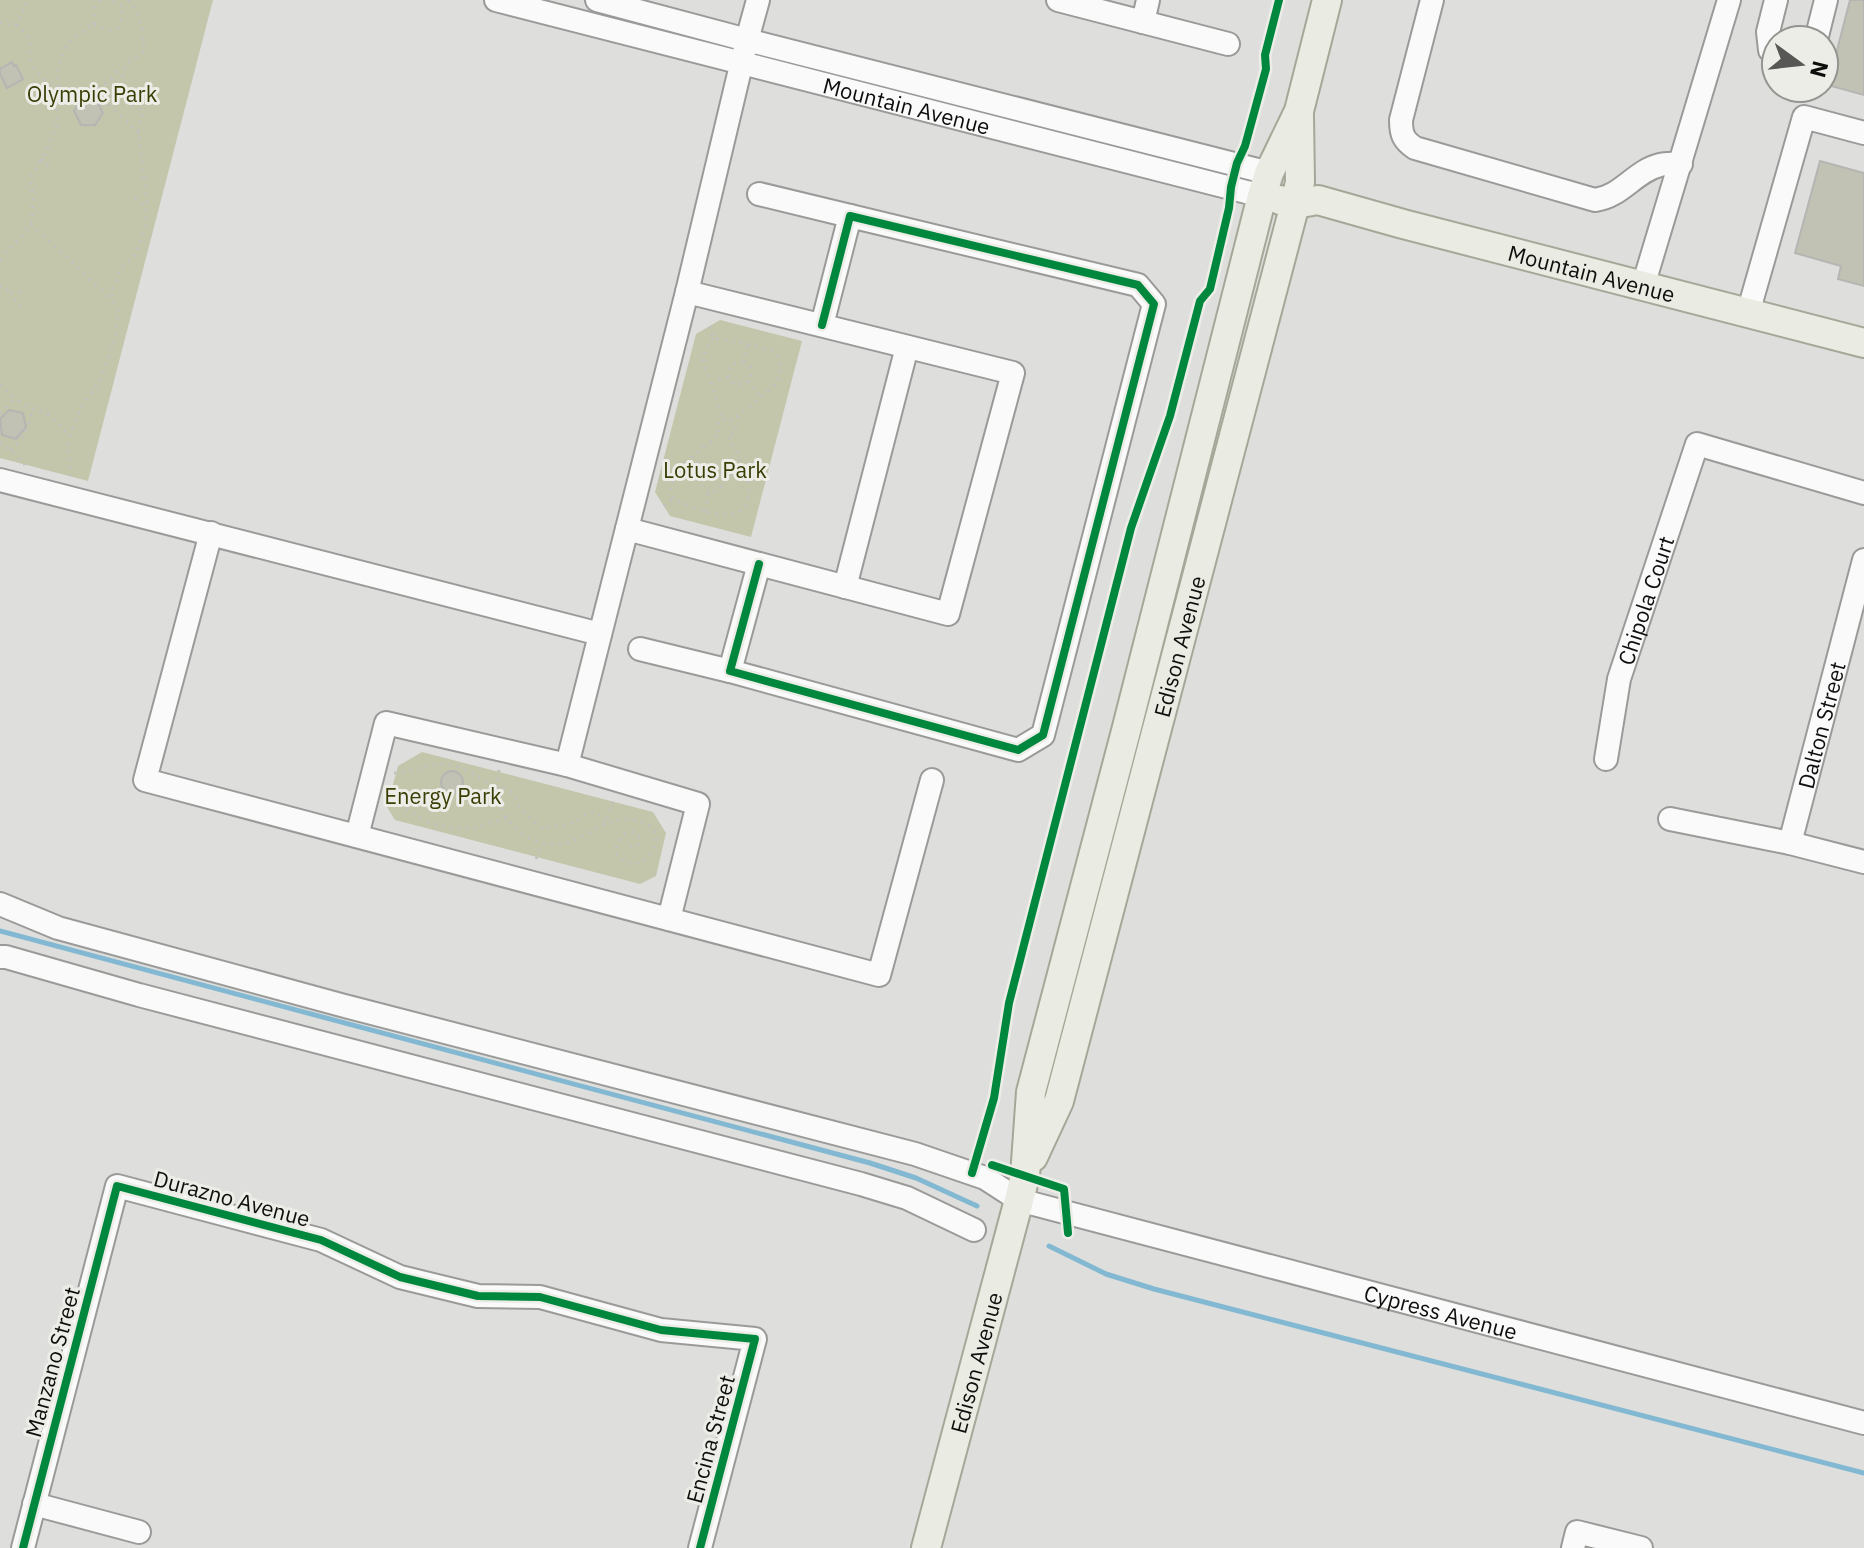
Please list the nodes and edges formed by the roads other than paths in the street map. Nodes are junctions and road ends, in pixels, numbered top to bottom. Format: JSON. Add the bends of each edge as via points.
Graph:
{"nodes":[{"id":1,"x":496,"y":0,"type":"edge"},
{"id":2,"x":597,"y":0,"type":"edge"},
{"id":3,"x":758,"y":0,"type":"edge"},
{"id":4,"x":1058,"y":0,"type":"edge"},
{"id":5,"x":1327,"y":0,"type":"edge"},
{"id":6,"x":1432,"y":0,"type":"edge"},
{"id":7,"x":1729,"y":0,"type":"edge"},
{"id":8,"x":1776,"y":0,"type":"edge"},
{"id":9,"x":1826,"y":0,"type":"edge"},
{"id":10,"x":1145,"y":11,"type":"edge"},
{"id":11,"x":1770,"y":24,"type":"edge"},
{"id":12,"x":1820,"y":24,"type":"edge"},
{"id":13,"x":747,"y":40,"type":"junction"},
{"id":14,"x":1228,"y":44,"type":"dead end"},
{"id":15,"x":741,"y":63,"type":"junction"},
{"id":16,"x":1299,"y":111,"type":"junction"},
{"id":17,"x":1864,"y":133,"type":"edge"},
{"id":18,"x":1681,"y":164,"type":"junction"},
{"id":19,"x":1266,"y":184,"type":"junction"},
{"id":20,"x":759,"y":194,"type":"dead end"},
{"id":21,"x":1304,"y":195,"type":"junction"},
{"id":22,"x":850,"y":216,"type":"junction"},
{"id":23,"x":1643,"y":286,"type":"junction"},
{"id":24,"x":687,"y":292,"type":"junction"},
{"id":25,"x":1748,"y":313,"type":"junction"},
{"id":26,"x":822,"y":325,"type":"junction"},
{"id":27,"x":1864,"y":343,"type":"edge"},
{"id":28,"x":907,"y":347,"type":"junction"},
{"id":29,"x":0,"y":480,"type":"edge"},
{"id":30,"x":1864,"y":493,"type":"edge"},
{"id":31,"x":627,"y":529,"type":"junction"},
{"id":32,"x":211,"y":533,"type":"junction"},
{"id":33,"x":1864,"y":560,"type":"edge"},
{"id":34,"x":759,"y":564,"type":"junction"},
{"id":35,"x":845,"y":587,"type":"junction"},
{"id":36,"x":600,"y":634,"type":"junction"},
{"id":37,"x":640,"y":649,"type":"dead end"},
{"id":38,"x":730,"y":671,"type":"junction"},
{"id":39,"x":1606,"y":759,"type":"dead end"},
{"id":40,"x":567,"y":765,"type":"junction"},
{"id":41,"x":932,"y":780,"type":"dead end"},
{"id":42,"x":1670,"y":819,"type":"dead end"},
{"id":43,"x":357,"y":836,"type":"junction"},
{"id":44,"x":1790,"y":843,"type":"junction"},
{"id":45,"x":1864,"y":862,"type":"edge"},
{"id":46,"x":0,"y":904,"type":"edge"},
{"id":47,"x":669,"y":919,"type":"junction"},
{"id":48,"x":0,"y":957,"type":"edge"},
{"id":49,"x":117,"y":1186,"type":"joint"},
{"id":50,"x":1022,"y":1188,"type":"junction"},
{"id":51,"x":974,"y":1230,"type":"dead end"},
{"id":52,"x":755,"y":1339,"type":"joint"},
{"id":53,"x":1864,"y":1423,"type":"edge"},
{"id":54,"x":34,"y":1504,"type":"junction"},
{"id":55,"x":139,"y":1532,"type":"dead end"},
{"id":56,"x":1575,"y":1540,"type":"edge"},
{"id":57,"x":23,"y":1548,"type":"edge"},
{"id":58,"x":700,"y":1548,"type":"edge"},
{"id":59,"x":926,"y":1548,"type":"edge"},
{"id":60,"x":1641,"y":1548,"type":"edge"}],
"edges":[{"from":1,"to":15,"type":"street","name":"Mountain Avenue"},
{"from":2,"to":13,"type":"street","name":"Mountain Avenue"},
{"from":3,"to":13,"type":"street"},
{"from":4,"to":10,"type":"street"},
{"from":5,"to":16,"type":"main road","name":"Edison Avenue"},
{"from":6,"to":18,"type":"street","via":[[1401,120],[1401,133],[1415,148],[1595,200],[1606,199],[1649,169]]},
{"from":7,"to":18,"type":"street"},
{"from":8,"to":11,"type":"street"},
{"from":9,"to":12,"type":"street"},
{"from":10,"to":14,"type":"street"},
{"from":13,"to":15,"type":"street"},
{"from":13,"to":19,"type":"street","name":"Mountain Avenue"},
{"from":15,"to":19,"type":"street","name":"Mountain Avenue"},
{"from":15,"to":24,"type":"street"},
{"from":16,"to":19,"type":"main road","name":"Edison Avenue"},
{"from":16,"to":21,"type":"main road","name":"Edison Avenue"},
{"from":17,"to":25,"type":"street","via":[[1804,117]]},
{"from":18,"to":23,"type":"street"},
{"from":19,"to":21,"type":"main road","name":"Mountain Avenue"},
{"from":19,"to":50,"type":"main road","name":"Edison Avenue","via":[[1031,1092]]},
{"from":20,"to":22,"type":"street"},
{"from":21,"to":23,"type":"main road","name":"Mountain Avenue"},
{"from":21,"to":50,"type":"main road","name":"Edison Avenue","via":[[1059,1101]]},
{"from":22,"to":26,"type":"street"},
{"from":22,"to":38,"type":"street","via":[[1138,285],[1154,304],[1043,735],[1018,750]]},
{"from":23,"to":25,"type":"main road","name":"Mountain Avenue"},
{"from":24,"to":26,"type":"street"},
{"from":24,"to":31,"type":"street"},
{"from":25,"to":27,"type":"main road","name":"Mountain Avenue"},
{"from":26,"to":28,"type":"street"},
{"from":28,"to":35,"type":"street"},
{"from":28,"to":35,"type":"street","via":[[1013,373],[948,614]]},
{"from":29,"to":32,"type":"street"},
{"from":30,"to":39,"type":"street","name":"Chipola Court","via":[[1697,444],[1619,679]]},
{"from":31,"to":34,"type":"street"},
{"from":31,"to":36,"type":"street"},
{"from":32,"to":36,"type":"street"},
{"from":32,"to":43,"type":"street","via":[[145,780]]},
{"from":33,"to":44,"type":"street","name":"Dalton Street"},
{"from":34,"to":35,"type":"street"},
{"from":34,"to":38,"type":"street"},
{"from":36,"to":40,"type":"street"},
{"from":37,"to":38,"type":"street"},
{"from":40,"to":43,"type":"street","via":[[386,723]]},
{"from":40,"to":47,"type":"street","via":[[698,804]]},
{"from":41,"to":47,"type":"street","via":[[879,975]]},
{"from":42,"to":44,"type":"street"},
{"from":43,"to":47,"type":"street"},
{"from":44,"to":45,"type":"street"},
{"from":46,"to":50,"type":"street","name":"Cypress Avenue","via":[[87,937],[915,1154]]},
{"from":48,"to":51,"type":"street","via":[[861,1184],[907,1198]]},
{"from":49,"to":52,"type":"street","name":"Durazno Avenue","via":[[321,1240],[400,1277],[478,1296],[540,1297],[661,1330]]},
{"from":49,"to":54,"type":"street","name":"Manzano Street"},
{"from":50,"to":53,"type":"street","name":"Cypress Avenue"},
{"from":50,"to":59,"type":"main road","name":"Edison Avenue"},
{"from":52,"to":58,"type":"street","name":"Encina Street"},
{"from":54,"to":55,"type":"street"},
{"from":54,"to":57,"type":"street","name":"Manzano Street"},
{"from":56,"to":60,"type":"street"}]}
